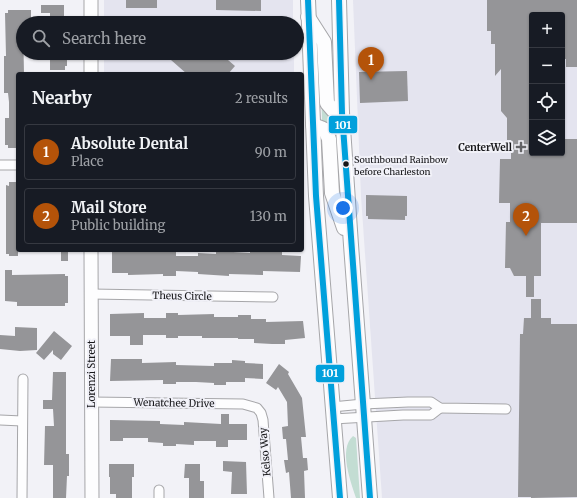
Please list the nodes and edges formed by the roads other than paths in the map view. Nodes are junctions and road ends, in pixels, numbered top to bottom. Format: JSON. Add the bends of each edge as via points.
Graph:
{"nodes":[{"id":1,"x":90,"y":0,"type":"edge"},
{"id":2,"x":308,"y":0,"type":"edge"},
{"id":3,"x":339,"y":0,"type":"edge"},
{"id":4,"x":91,"y":16,"type":"edge"},
{"id":5,"x":308,"y":17,"type":"junction"},
{"id":6,"x":91,"y":60,"type":"edge"},
{"id":7,"x":91,"y":72,"type":"edge"},
{"id":8,"x":342,"y":113,"type":"junction"},
{"id":9,"x":312,"y":125,"type":"junction"},
{"id":10,"x":0,"y":165,"type":"edge"},
{"id":11,"x":16,"y":165,"type":"edge"},
{"id":12,"x":351,"y":245,"type":"junction"},
{"id":13,"x":91,"y":252,"type":"edge"},
{"id":14,"x":91,"y":294,"type":"junction"},
{"id":15,"x":273,"y":297,"type":"dead end"},
{"id":16,"x":23,"y":379,"type":"dead end"},
{"id":17,"x":92,"y":402,"type":"junction"},
{"id":18,"x":257,"y":408,"type":"joint"},
{"id":19,"x":440,"y":408,"type":"junction"},
{"id":20,"x":506,"y":409,"type":"dead end"},
{"id":21,"x":364,"y":410,"type":"junction"},
{"id":22,"x":333,"y":413,"type":"junction"},
{"id":23,"x":0,"y":420,"type":"edge"},
{"id":24,"x":22,"y":421,"type":"junction"},
{"id":25,"x":336,"y":455,"type":"junction"},
{"id":26,"x":22,"y":498,"type":"edge"},
{"id":27,"x":92,"y":498,"type":"edge"},
{"id":28,"x":269,"y":498,"type":"edge"},
{"id":29,"x":340,"y":498,"type":"edge"},
{"id":30,"x":349,"y":498,"type":"edge"},
{"id":31,"x":370,"y":498,"type":"edge"}],
"edges":[{"from":1,"to":4,"type":"street"},
{"from":2,"to":5,"type":"main road"},
{"from":3,"to":8,"type":"main road"},
{"from":5,"to":8,"type":"main road","via":[[324,42],[327,103],[333,110]]},
{"from":5,"to":9,"type":"main road"},
{"from":6,"to":7,"type":"street"},
{"from":8,"to":12,"type":"main road"},
{"from":9,"to":12,"type":"main road","via":[[325,130],[329,139],[332,192]]},
{"from":9,"to":22,"type":"main road"},
{"from":10,"to":11,"type":"street"},
{"from":12,"to":21,"type":"main road"},
{"from":13,"to":14,"type":"street","name":"Lorenzi Street"},
{"from":14,"to":15,"type":"street","name":"Theus Circle"},
{"from":14,"to":17,"type":"street","name":"Lorenzi Street"},
{"from":16,"to":24,"type":"street"},
{"from":17,"to":18,"type":"street","name":"Wenatchee Drive","via":[[243,404]]},
{"from":17,"to":27,"type":"street","name":"Lorenzi Street"},
{"from":18,"to":28,"type":"street","name":"Kelso Way","via":[[263,420]]},
{"from":19,"to":20,"type":"street"},
{"from":19,"to":21,"type":"street","via":[[431,402]]},
{"from":19,"to":21,"type":"street","via":[[431,415],[403,415]]},
{"from":21,"to":22,"type":"street"},
{"from":21,"to":22,"type":"street"},
{"from":21,"to":31,"type":"main road"},
{"from":22,"to":25,"type":"main road"},
{"from":23,"to":24,"type":"street"},
{"from":24,"to":26,"type":"street"},
{"from":25,"to":29,"type":"main road"},
{"from":25,"to":30,"type":"main road"}]}
